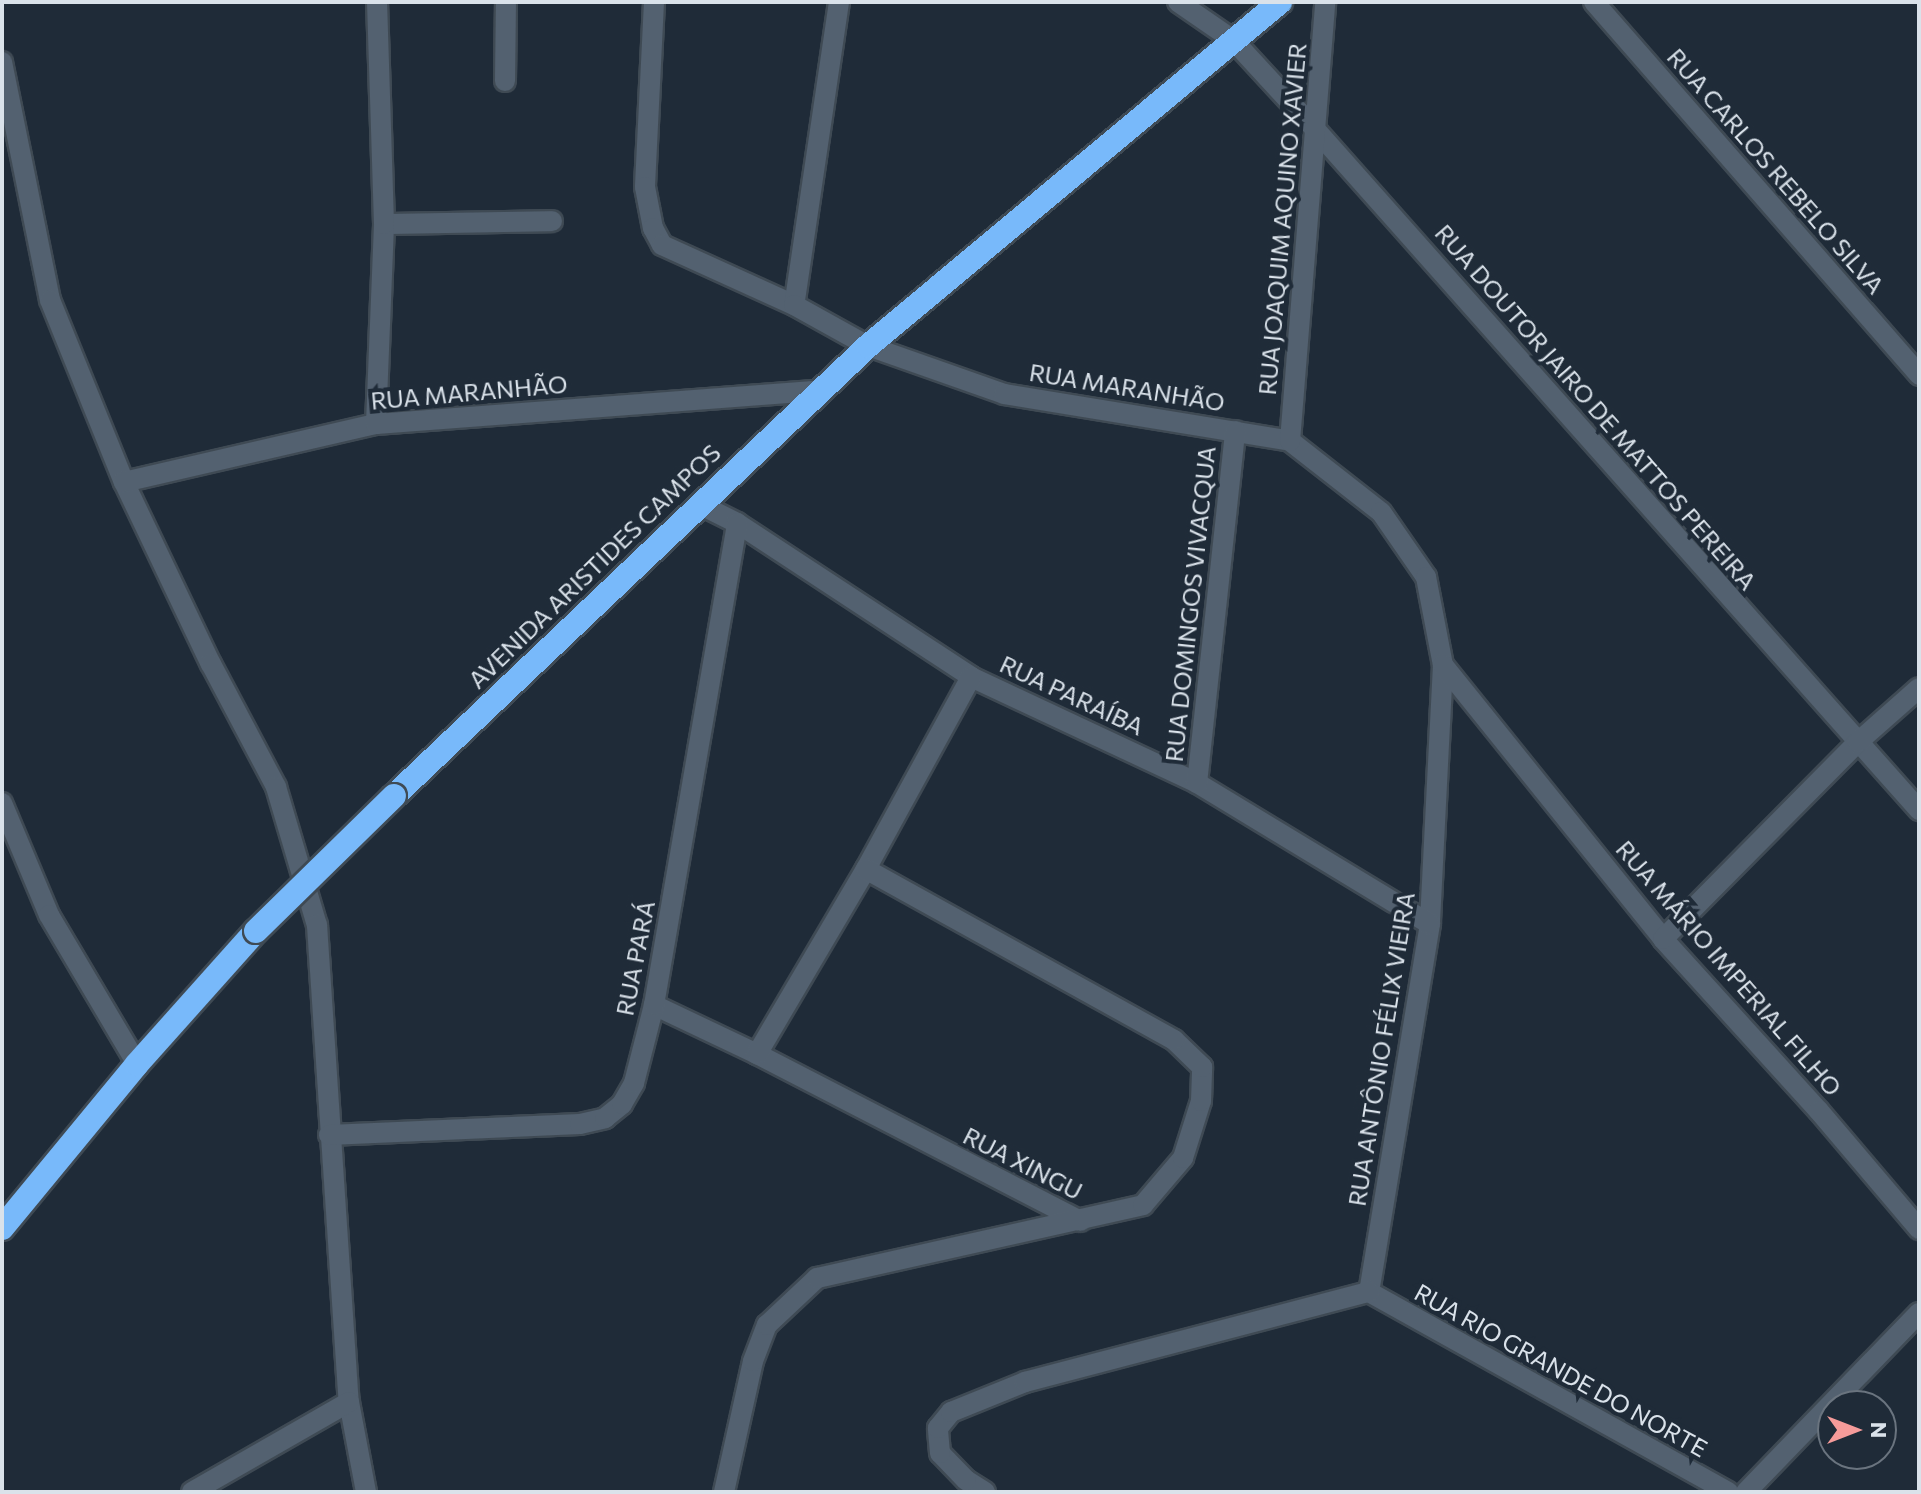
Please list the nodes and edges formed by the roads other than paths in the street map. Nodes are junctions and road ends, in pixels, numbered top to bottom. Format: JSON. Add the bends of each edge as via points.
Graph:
{"nodes":[{"id":1,"x":377,"y":2,"type":"edge"},
{"id":2,"x":506,"y":2,"type":"edge"},
{"id":3,"x":654,"y":2,"type":"edge"},
{"id":4,"x":839,"y":2,"type":"edge"},
{"id":5,"x":1178,"y":2,"type":"edge"},
{"id":6,"x":1280,"y":2,"type":"edge"},
{"id":7,"x":1325,"y":2,"type":"edge"},
{"id":8,"x":1594,"y":2,"type":"edge"},
{"id":9,"x":1233,"y":40,"type":"junction"},
{"id":10,"x":2,"y":62,"type":"edge"},
{"id":11,"x":505,"y":81,"type":"dead end"},
{"id":12,"x":1314,"y":128,"type":"junction"},
{"id":13,"x":552,"y":221,"type":"dead end"},
{"id":14,"x":384,"y":224,"type":"junction"},
{"id":15,"x":794,"y":305,"type":"junction"},
{"id":16,"x":868,"y":346,"type":"junction"},
{"id":17,"x":1919,"y":375,"type":"edge"},
{"id":18,"x":824,"y":390,"type":"junction"},
{"id":19,"x":376,"y":424,"type":"junction"},
{"id":20,"x":1235,"y":431,"type":"junction"},
{"id":21,"x":1290,"y":441,"type":"junction"},
{"id":22,"x":124,"y":482,"type":"junction"},
{"id":23,"x":699,"y":504,"type":"junction"},
{"id":24,"x":737,"y":523,"type":"junction"},
{"id":25,"x":1443,"y":665,"type":"junction"},
{"id":26,"x":971,"y":677,"type":"junction"},
{"id":27,"x":1919,"y":688,"type":"edge"},
{"id":28,"x":1858,"y":742,"type":"junction"},
{"id":29,"x":1197,"y":783,"type":"junction"},
{"id":30,"x":2,"y":803,"type":"edge"},
{"id":31,"x":1919,"y":810,"type":"edge"},
{"id":32,"x":866,"y":869,"type":"junction"},
{"id":33,"x":1430,"y":924,"type":"junction"},
{"id":34,"x":1663,"y":939,"type":"junction"},
{"id":35,"x":654,"y":1005,"type":"junction"},
{"id":36,"x":757,"y":1054,"type":"junction"},
{"id":37,"x":137,"y":1064,"type":"junction"},
{"id":38,"x":329,"y":1135,"type":"junction"},
{"id":39,"x":1080,"y":1221,"type":"junction"},
{"id":40,"x":2,"y":1228,"type":"edge"},
{"id":41,"x":1919,"y":1229,"type":"edge"},
{"id":42,"x":1369,"y":1292,"type":"junction"},
{"id":43,"x":1919,"y":1313,"type":"edge"},
{"id":44,"x":349,"y":1402,"type":"junction"},
{"id":45,"x":1697,"y":1485,"type":"edge"},
{"id":46,"x":192,"y":1492,"type":"edge"},
{"id":47,"x":366,"y":1492,"type":"edge"},
{"id":48,"x":724,"y":1492,"type":"edge"},
{"id":49,"x":985,"y":1492,"type":"edge"},
{"id":50,"x":1728,"y":1492,"type":"edge"},
{"id":51,"x":1746,"y":1492,"type":"edge"}],
"edges":[{"from":1,"to":14,"type":"street"},
{"from":2,"to":11,"type":"street"},
{"from":3,"to":15,"type":"street","name":"RUA MARANHÃO","via":[[645,187],[653,228],[662,245]]},
{"from":4,"to":15,"type":"street"},
{"from":5,"to":9,"type":"street","name":"RUA DOUTOR JAIRO DE MATTOS PEREIRA"},
{"from":6,"to":9,"type":"highway","name":"AVENIDA ARISTIDES CAMPOS"},
{"from":7,"to":12,"type":"street","name":"RUA JOAQUIM AQUINO XAVIER"},
{"from":8,"to":17,"type":"street","name":"RUA CARLOS REBELO SILVA"},
{"from":9,"to":12,"type":"street","name":"RUA DOUTOR JAIRO DE MATTOS PEREIRA"},
{"from":9,"to":16,"type":"highway","name":"AVENIDA ARISTIDES CAMPOS"},
{"from":10,"to":22,"type":"street","via":[[50,300]]},
{"from":12,"to":21,"type":"street","name":"RUA JOAQUIM AQUINO XAVIER"},
{"from":12,"to":28,"type":"street","name":"RUA DOUTOR JAIRO DE MATTOS PEREIRA"},
{"from":13,"to":14,"type":"street"},
{"from":14,"to":19,"type":"street"},
{"from":15,"to":16,"type":"street","name":"RUA MARANHÃO"},
{"from":16,"to":18,"type":"highway","name":"AVENIDA ARISTIDES CAMPOS"},
{"from":16,"to":20,"type":"street","name":"RUA MARANHÃO","via":[[1004,394]]},
{"from":18,"to":19,"type":"street","name":"RUA MARANHÃO"},
{"from":18,"to":23,"type":"highway","name":"AVENIDA ARISTIDES CAMPOS"},
{"from":19,"to":22,"type":"street","name":"RUA MARANHÃO"},
{"from":20,"to":21,"type":"street","name":"RUA MARANHÃO"},
{"from":20,"to":29,"type":"street","name":"RUA DOMINGOS VIVACQUA"},
{"from":21,"to":25,"type":"street","name":"RUA ANTÔNIO FÉLIX VIEIRA","via":[[1381,512],[1426,577]]},
{"from":22,"to":38,"type":"street","via":[[276,787],[317,925]]},
{"from":23,"to":24,"type":"street","name":"RUA PARAÍBA"},
{"from":23,"to":37,"type":"highway","name":"AVENIDA ARISTIDES CAMPOS","bridge":true,"via":[[256,931]]},
{"from":24,"to":26,"type":"street","name":"RUA PARAÍBA"},
{"from":24,"to":35,"type":"street","name":"RUA PARÁ"},
{"from":25,"to":33,"type":"street","name":"RUA ANTÔNIO FÉLIX VIEIRA"},
{"from":25,"to":34,"type":"street","name":"RUA MÁRIO IMPERIAL FILHO"},
{"from":26,"to":29,"type":"street","name":"RUA PARAÍBA"},
{"from":26,"to":32,"type":"street"},
{"from":27,"to":28,"type":"street"},
{"from":28,"to":31,"type":"street","name":"RUA DOUTOR JAIRO DE MATTOS PEREIRA"},
{"from":28,"to":34,"type":"street"},
{"from":29,"to":33,"type":"street","name":"RUA PARAÍBA"},
{"from":30,"to":37,"type":"street","via":[[49,915]]},
{"from":32,"to":36,"type":"street"},
{"from":32,"to":39,"type":"street","name":"RUA XINGU","via":[[1174,1040],[1202,1067],[1201,1101],[1183,1158],[1143,1205]]},
{"from":33,"to":42,"type":"street","name":"RUA ANTÔNIO FÉLIX VIEIRA"},
{"from":34,"to":41,"type":"street","name":"RUA MÁRIO IMPERIAL FILHO"},
{"from":35,"to":36,"type":"street","name":"RUA XINGU"},
{"from":35,"to":38,"type":"street","name":"RUA PARÁ","via":[[634,1083],[622,1104],[605,1118],[540,1128]]},
{"from":36,"to":39,"type":"street","name":"RUA XINGU"},
{"from":37,"to":40,"type":"highway","name":"AVENIDA ARISTIDES CAMPOS"},
{"from":38,"to":44,"type":"street"},
{"from":39,"to":48,"type":"street","via":[[817,1278],[767,1325],[753,1361]]},
{"from":42,"to":45,"type":"street","name":"RUA RIO GRANDE DO NORTE"},
{"from":42,"to":49,"type":"street","via":[[1025,1382],[951,1412],[938,1428],[940,1453]]},
{"from":43,"to":51,"type":"street"},
{"from":44,"to":46,"type":"street"},
{"from":44,"to":47,"type":"street"},
{"from":45,"to":50,"type":"street","name":"RUA RIO GRANDE DO NORTE"}]}
